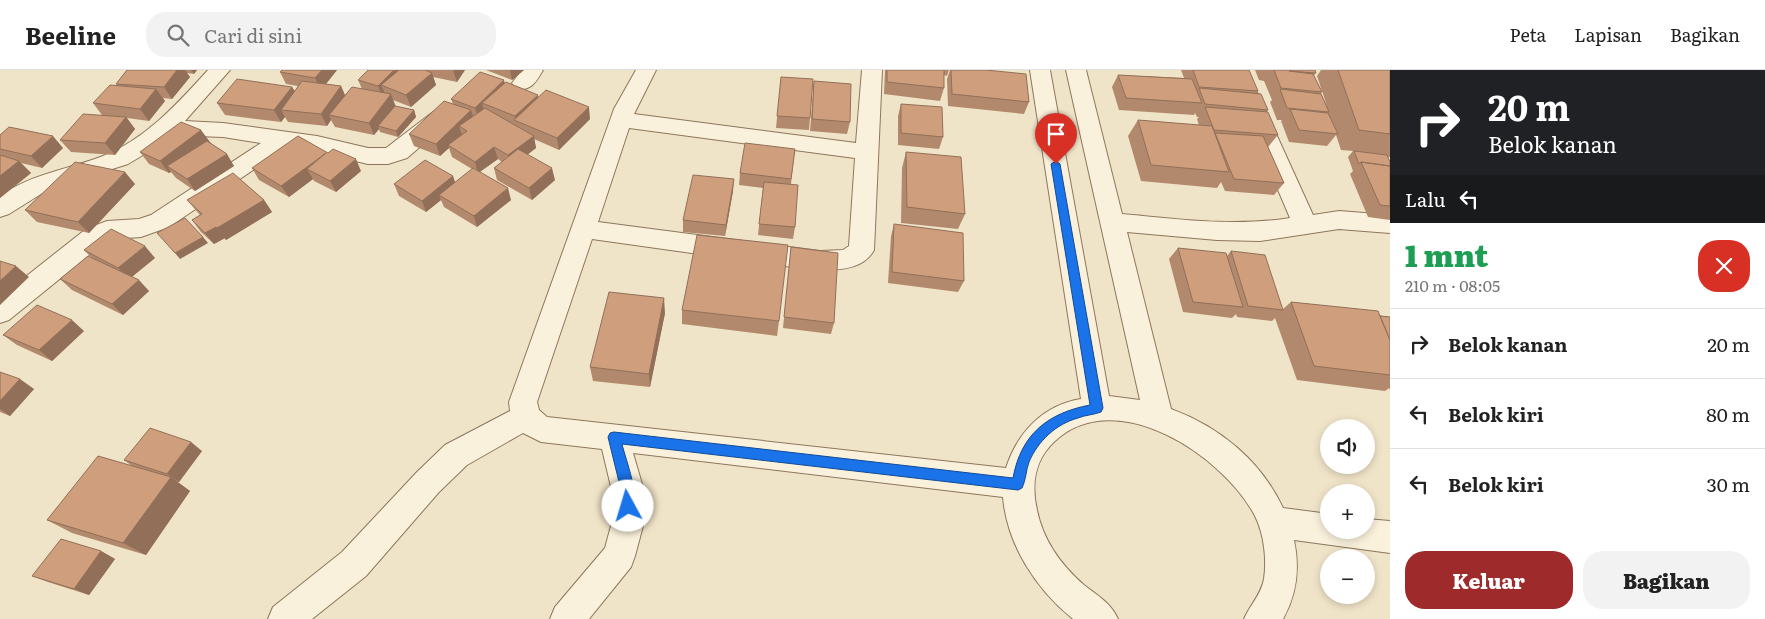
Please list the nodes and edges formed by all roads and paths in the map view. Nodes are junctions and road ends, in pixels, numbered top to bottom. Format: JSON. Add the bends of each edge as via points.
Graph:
{"nodes":[{"id":1,"x":220,"y":70,"type":"edge"},
{"id":2,"x":646,"y":70,"type":"edge"},
{"id":3,"x":872,"y":70,"type":"edge"},
{"id":4,"x":1040,"y":70,"type":"edge"},
{"id":5,"x":1076,"y":70,"type":"edge"},
{"id":6,"x":1238,"y":70,"type":"edge"},
{"id":7,"x":459,"y":102,"type":"edge"},
{"id":8,"x":621,"y":120,"type":"junction"},
{"id":9,"x":165,"y":127,"type":"junction"},
{"id":10,"x":282,"y":140,"type":"junction"},
{"id":11,"x":866,"y":152,"type":"junction"},
{"id":12,"x":0,"y":208,"type":"edge"},
{"id":13,"x":1112,"y":222,"type":"junction"},
{"id":14,"x":1390,"y":224,"type":"edge"},
{"id":15,"x":1306,"y":226,"type":"junction"},
{"id":16,"x":582,"y":229,"type":"junction"},
{"id":17,"x":0,"y":312,"type":"edge"},
{"id":18,"x":1097,"y":408,"type":"junction"},
{"id":19,"x":1158,"y":416,"type":"junction"},
{"id":20,"x":525,"y":417,"type":"junction"},
{"id":21,"x":614,"y":437,"type":"junction"},
{"id":22,"x":1018,"y":484,"type":"junction"},
{"id":23,"x":1273,"y":522,"type":"junction"},
{"id":24,"x":1320,"y":529,"type":"edge"},
{"id":25,"x":1375,"y":536,"type":"edge"},
{"id":26,"x":1390,"y":538,"type":"edge"},
{"id":27,"x":285,"y":619,"type":"edge"},
{"id":28,"x":567,"y":619,"type":"edge"},
{"id":29,"x":1101,"y":619,"type":"edge"},
{"id":30,"x":1261,"y":619,"type":"edge"}],
"edges":[{"from":1,"to":9,"type":"street"},
{"from":2,"to":8,"type":"street"},
{"from":3,"to":11,"type":"street"},
{"from":4,"to":18,"type":"street"},
{"from":5,"to":13,"type":"street"},
{"from":6,"to":15,"type":"street"},
{"from":7,"to":10,"type":"street","via":[[399,152],[388,156],[368,156]]},
{"from":8,"to":11,"type":"street"},
{"from":8,"to":16,"type":"street"},
{"from":9,"to":10,"type":"street","via":[[222,130]]},
{"from":9,"to":12,"type":"street","via":[[118,159],[45,182],[19,194]]},
{"from":10,"to":17,"type":"street","via":[[160,221],[141,228],[107,230],[95,236]]},
{"from":11,"to":16,"type":"street","via":[[861,250],[848,259],[820,261]]},
{"from":13,"to":15,"type":"street","via":[[1251,232]]},
{"from":13,"to":19,"type":"street"},
{"from":14,"to":15,"type":"street","via":[[1339,220]]},
{"from":16,"to":20,"type":"street","via":[[523,402]]},
{"from":18,"to":19,"type":"street","via":[[1126,409]]},
{"from":18,"to":22,"type":"street","via":[[1057,420],[1042,432],[1030,446]]},
{"from":19,"to":23,"type":"street","via":[[1199,436],[1235,465],[1263,502]]},
{"from":20,"to":21,"type":"street","via":[[541,430]]},
{"from":20,"to":27,"type":"street","via":[[456,455],[354,564]]},
{"from":21,"to":22,"type":"street"},
{"from":21,"to":28,"type":"street","via":[[628,490],[628,522],[619,556]]},
{"from":22,"to":29,"type":"street","via":[[1021,513],[1030,542],[1049,572],[1074,599]]},
{"from":23,"to":24,"type":"street"},
{"from":23,"to":30,"type":"street","via":[[1282,572],[1276,595]]},
{"from":25,"to":26,"type":"street"}]}
